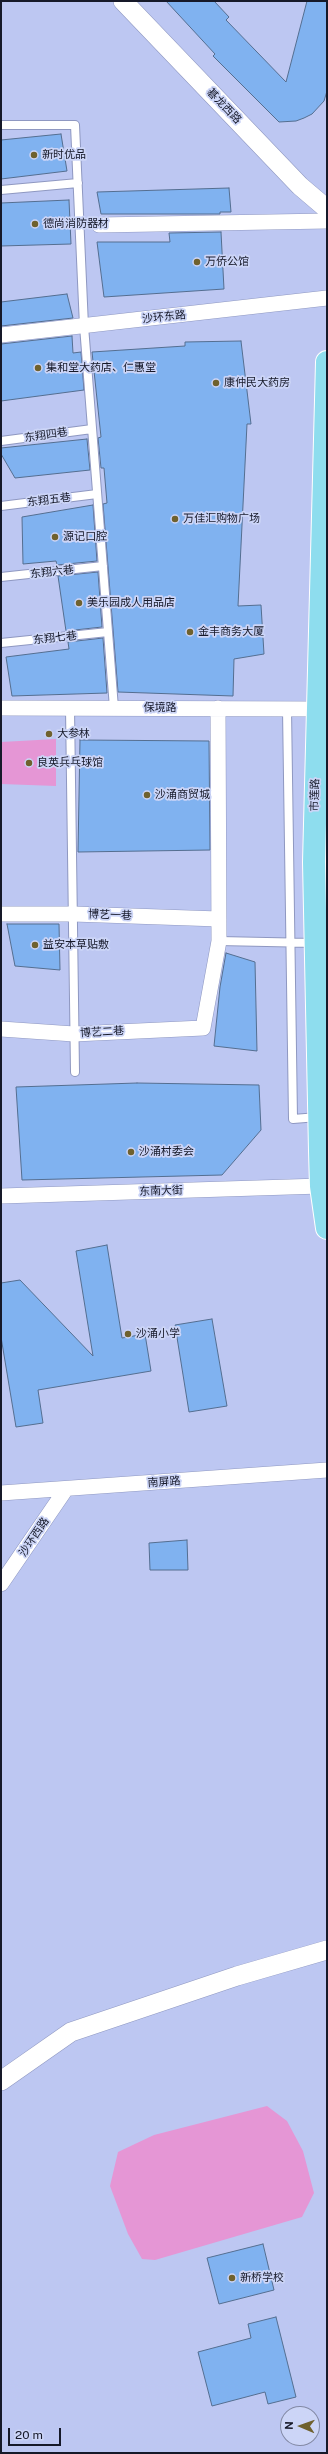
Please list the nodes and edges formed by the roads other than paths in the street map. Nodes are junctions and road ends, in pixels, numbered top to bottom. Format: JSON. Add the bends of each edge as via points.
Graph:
{"nodes":[{"id":1,"x":123,"y":1,"type":"edge"},
{"id":2,"x":1,"y":125,"type":"edge"},
{"id":3,"x":78,"y":183,"type":"junction"},
{"id":4,"x":1,"y":190,"type":"edge"},
{"id":5,"x":327,"y":209,"type":"edge"},
{"id":6,"x":327,"y":220,"type":"edge"},
{"id":7,"x":99,"y":225,"type":"dead end"},
{"id":8,"x":327,"y":298,"type":"edge"},
{"id":9,"x":84,"y":326,"type":"junction"},
{"id":10,"x":1,"y":335,"type":"edge"},
{"id":11,"x":327,"y":362,"type":"edge"},
{"id":12,"x":92,"y":429,"type":"junction"},
{"id":13,"x":1,"y":441,"type":"edge"},
{"id":14,"x":97,"y":494,"type":"junction"},
{"id":15,"x":1,"y":506,"type":"edge"},
{"id":16,"x":103,"y":566,"type":"junction"},
{"id":17,"x":1,"y":577,"type":"edge"},
{"id":18,"x":108,"y":632,"type":"junction"},
{"id":19,"x":1,"y":643,"type":"edge"},
{"id":20,"x":1,"y":708,"type":"edge"},
{"id":21,"x":70,"y":708,"type":"junction"},
{"id":22,"x":114,"y":708,"type":"junction"},
{"id":23,"x":287,"y":709,"type":"junction"},
{"id":24,"x":323,"y":711,"type":"edge"},
{"id":25,"x":218,"y":712,"type":"junction"},
{"id":26,"x":1,"y":914,"type":"edge"},
{"id":27,"x":73,"y":914,"type":"junction"},
{"id":28,"x":218,"y":919,"type":"junction"},
{"id":29,"x":219,"y":941,"type":"junction"},
{"id":30,"x":315,"y":942,"type":"junction"},
{"id":31,"x":1,"y":1029,"type":"edge"},
{"id":32,"x":74,"y":1034,"type":"junction"},
{"id":33,"x":75,"y":1072,"type":"dead end"},
{"id":34,"x":319,"y":1117,"type":"junction"},
{"id":35,"x":321,"y":1186,"type":"junction"},
{"id":36,"x":1,"y":1196,"type":"edge"},
{"id":37,"x":327,"y":1228,"type":"edge"},
{"id":38,"x":327,"y":1470,"type":"edge"},
{"id":39,"x":66,"y":1489,"type":"junction"},
{"id":40,"x":1,"y":1493,"type":"edge"},
{"id":41,"x":1,"y":1584,"type":"edge"},
{"id":42,"x":327,"y":1950,"type":"edge"},
{"id":43,"x":1,"y":2081,"type":"edge"}],
"edges":[{"from":1,"to":5,"type":"street","name":"碁龙西路","via":[[300,186]]},
{"from":2,"to":3,"type":"lane","via":[[75,125]]},
{"from":3,"to":4,"type":"lane"},
{"from":3,"to":9,"type":"lane"},
{"from":6,"to":7,"type":"street"},
{"from":8,"to":9,"type":"street","name":"沙环东路"},
{"from":9,"to":10,"type":"street","name":"沙环东路"},
{"from":9,"to":12,"type":"lane"},
{"from":11,"to":24,"type":"main road","name":"市莲路"},
{"from":12,"to":13,"type":"lane","name":"东翔四巷"},
{"from":12,"to":14,"type":"lane"},
{"from":14,"to":15,"type":"lane","name":"东翔五巷"},
{"from":14,"to":16,"type":"lane"},
{"from":16,"to":17,"type":"lane","name":"东翔六巷"},
{"from":16,"to":18,"type":"lane"},
{"from":18,"to":19,"type":"lane","name":"东翔七巷"},
{"from":18,"to":22,"type":"lane"},
{"from":20,"to":21,"type":"street","name":"保境路"},
{"from":21,"to":22,"type":"street","name":"保境路"},
{"from":21,"to":27,"type":"lane"},
{"from":22,"to":25,"type":"street","name":"保境路"},
{"from":23,"to":24,"type":"street","name":"保境路"},
{"from":23,"to":25,"type":"street","name":"保境路"},
{"from":23,"to":34,"type":"lane","via":[[293,1119]]},
{"from":24,"to":30,"type":"main road","name":"市莲路","via":[[314,862]]},
{"from":25,"to":28,"type":"street"},
{"from":25,"to":29,"type":"lane"},
{"from":26,"to":27,"type":"lane","name":"博艺一巷"},
{"from":27,"to":28,"type":"lane","name":"博艺一巷"},
{"from":27,"to":32,"type":"lane"},
{"from":28,"to":29,"type":"street"},
{"from":29,"to":30,"type":"lane"},
{"from":29,"to":32,"type":"lane","name":"博艺二巷","via":[[203,1028]]},
{"from":30,"to":34,"type":"main road","name":"市莲路"},
{"from":31,"to":32,"type":"lane","name":"博艺二巷"},
{"from":32,"to":33,"type":"lane"},
{"from":34,"to":35,"type":"main road","name":"市莲路"},
{"from":35,"to":36,"type":"street","name":"东南大街"},
{"from":35,"to":37,"type":"main road","name":"市莲路"},
{"from":38,"to":39,"type":"street","name":"南屏路"},
{"from":39,"to":40,"type":"street","name":"南屏路"},
{"from":39,"to":41,"type":"street","name":"沙环西路"},
{"from":42,"to":43,"type":"street","via":[[237,1976],[71,2032]]}]}
